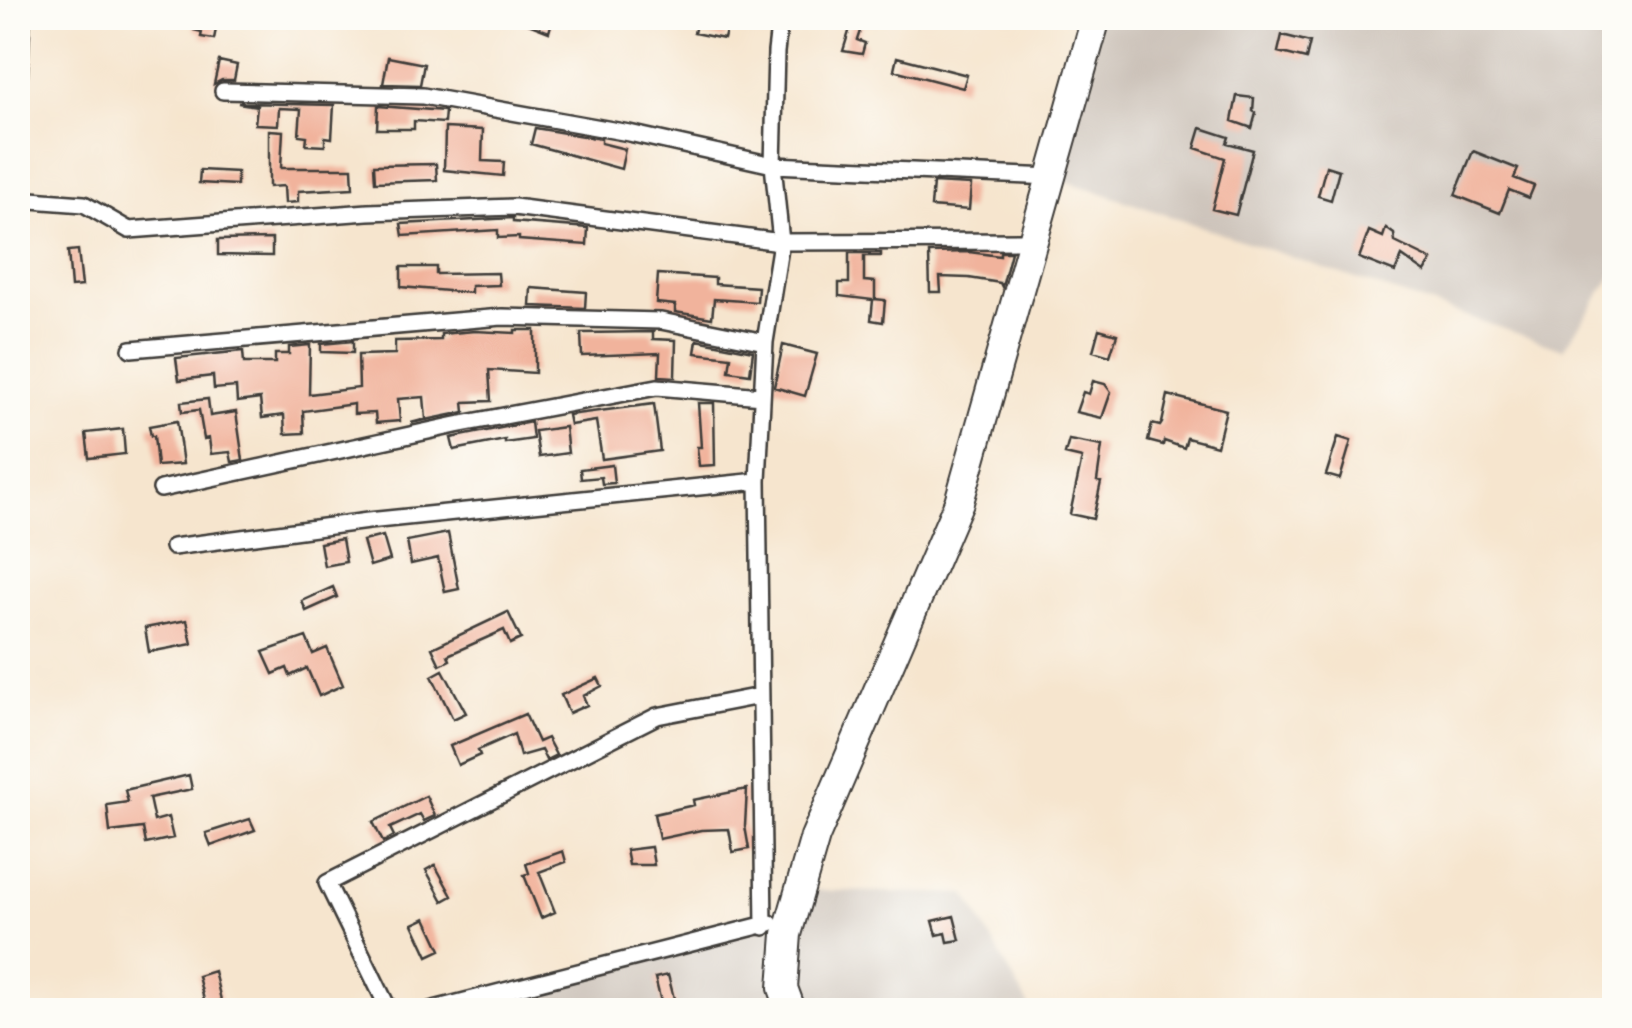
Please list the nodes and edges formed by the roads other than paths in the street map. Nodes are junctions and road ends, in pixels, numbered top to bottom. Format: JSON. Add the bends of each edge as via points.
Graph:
{"nodes":[{"id":1,"x":22,"y":18,"type":"edge"},
{"id":2,"x":780,"y":18,"type":"edge"},
{"id":3,"x":1096,"y":18,"type":"edge"},
{"id":4,"x":223,"y":91,"type":"dead end"},
{"id":5,"x":18,"y":99,"type":"edge"},
{"id":6,"x":774,"y":165,"type":"junction"},
{"id":7,"x":1054,"y":176,"type":"junction"},
{"id":8,"x":18,"y":199,"type":"edge"},
{"id":9,"x":1034,"y":240,"type":"junction"},
{"id":10,"x":781,"y":242,"type":"junction"},
{"id":11,"x":765,"y":342,"type":"junction"},
{"id":12,"x":131,"y":349,"type":"dead end"},
{"id":13,"x":762,"y":396,"type":"junction"},
{"id":14,"x":758,"y":481,"type":"junction"},
{"id":15,"x":162,"y":489,"type":"dead end"},
{"id":16,"x":173,"y":547,"type":"dead end"},
{"id":17,"x":760,"y":696,"type":"junction"},
{"id":18,"x":795,"y":907,"type":"junction"},
{"id":19,"x":764,"y":927,"type":"junction"},
{"id":20,"x":389,"y":1010,"type":"edge"},
{"id":21,"x":430,"y":1010,"type":"edge"},
{"id":22,"x":791,"y":1010,"type":"edge"}],
"edges":[{"from":1,"to":5,"type":"street"},
{"from":2,"to":6,"type":"street"},
{"from":3,"to":7,"type":"highway"},
{"from":4,"to":6,"type":"street","via":[[422,96]]},
{"from":6,"to":7,"type":"street"},
{"from":6,"to":10,"type":"street"},
{"from":7,"to":9,"type":"highway"},
{"from":8,"to":10,"type":"street","via":[[84,204],[128,230],[514,208]]},
{"from":9,"to":10,"type":"street"},
{"from":9,"to":18,"type":"highway","via":[[959,502],[815,837]]},
{"from":10,"to":11,"type":"street"},
{"from":11,"to":12,"type":"street","via":[[661,321],[502,317]]},
{"from":11,"to":13,"type":"street"},
{"from":13,"to":14,"type":"street"},
{"from":13,"to":15,"type":"street","via":[[657,387]]},
{"from":14,"to":16,"type":"street"},
{"from":14,"to":17,"type":"street"},
{"from":17,"to":19,"type":"street"},
{"from":17,"to":20,"type":"street","via":[[657,716],[327,883]]},
{"from":18,"to":19,"type":"street"},
{"from":18,"to":22,"type":"highway","via":[[783,988]]},
{"from":19,"to":21,"type":"street"}]}
